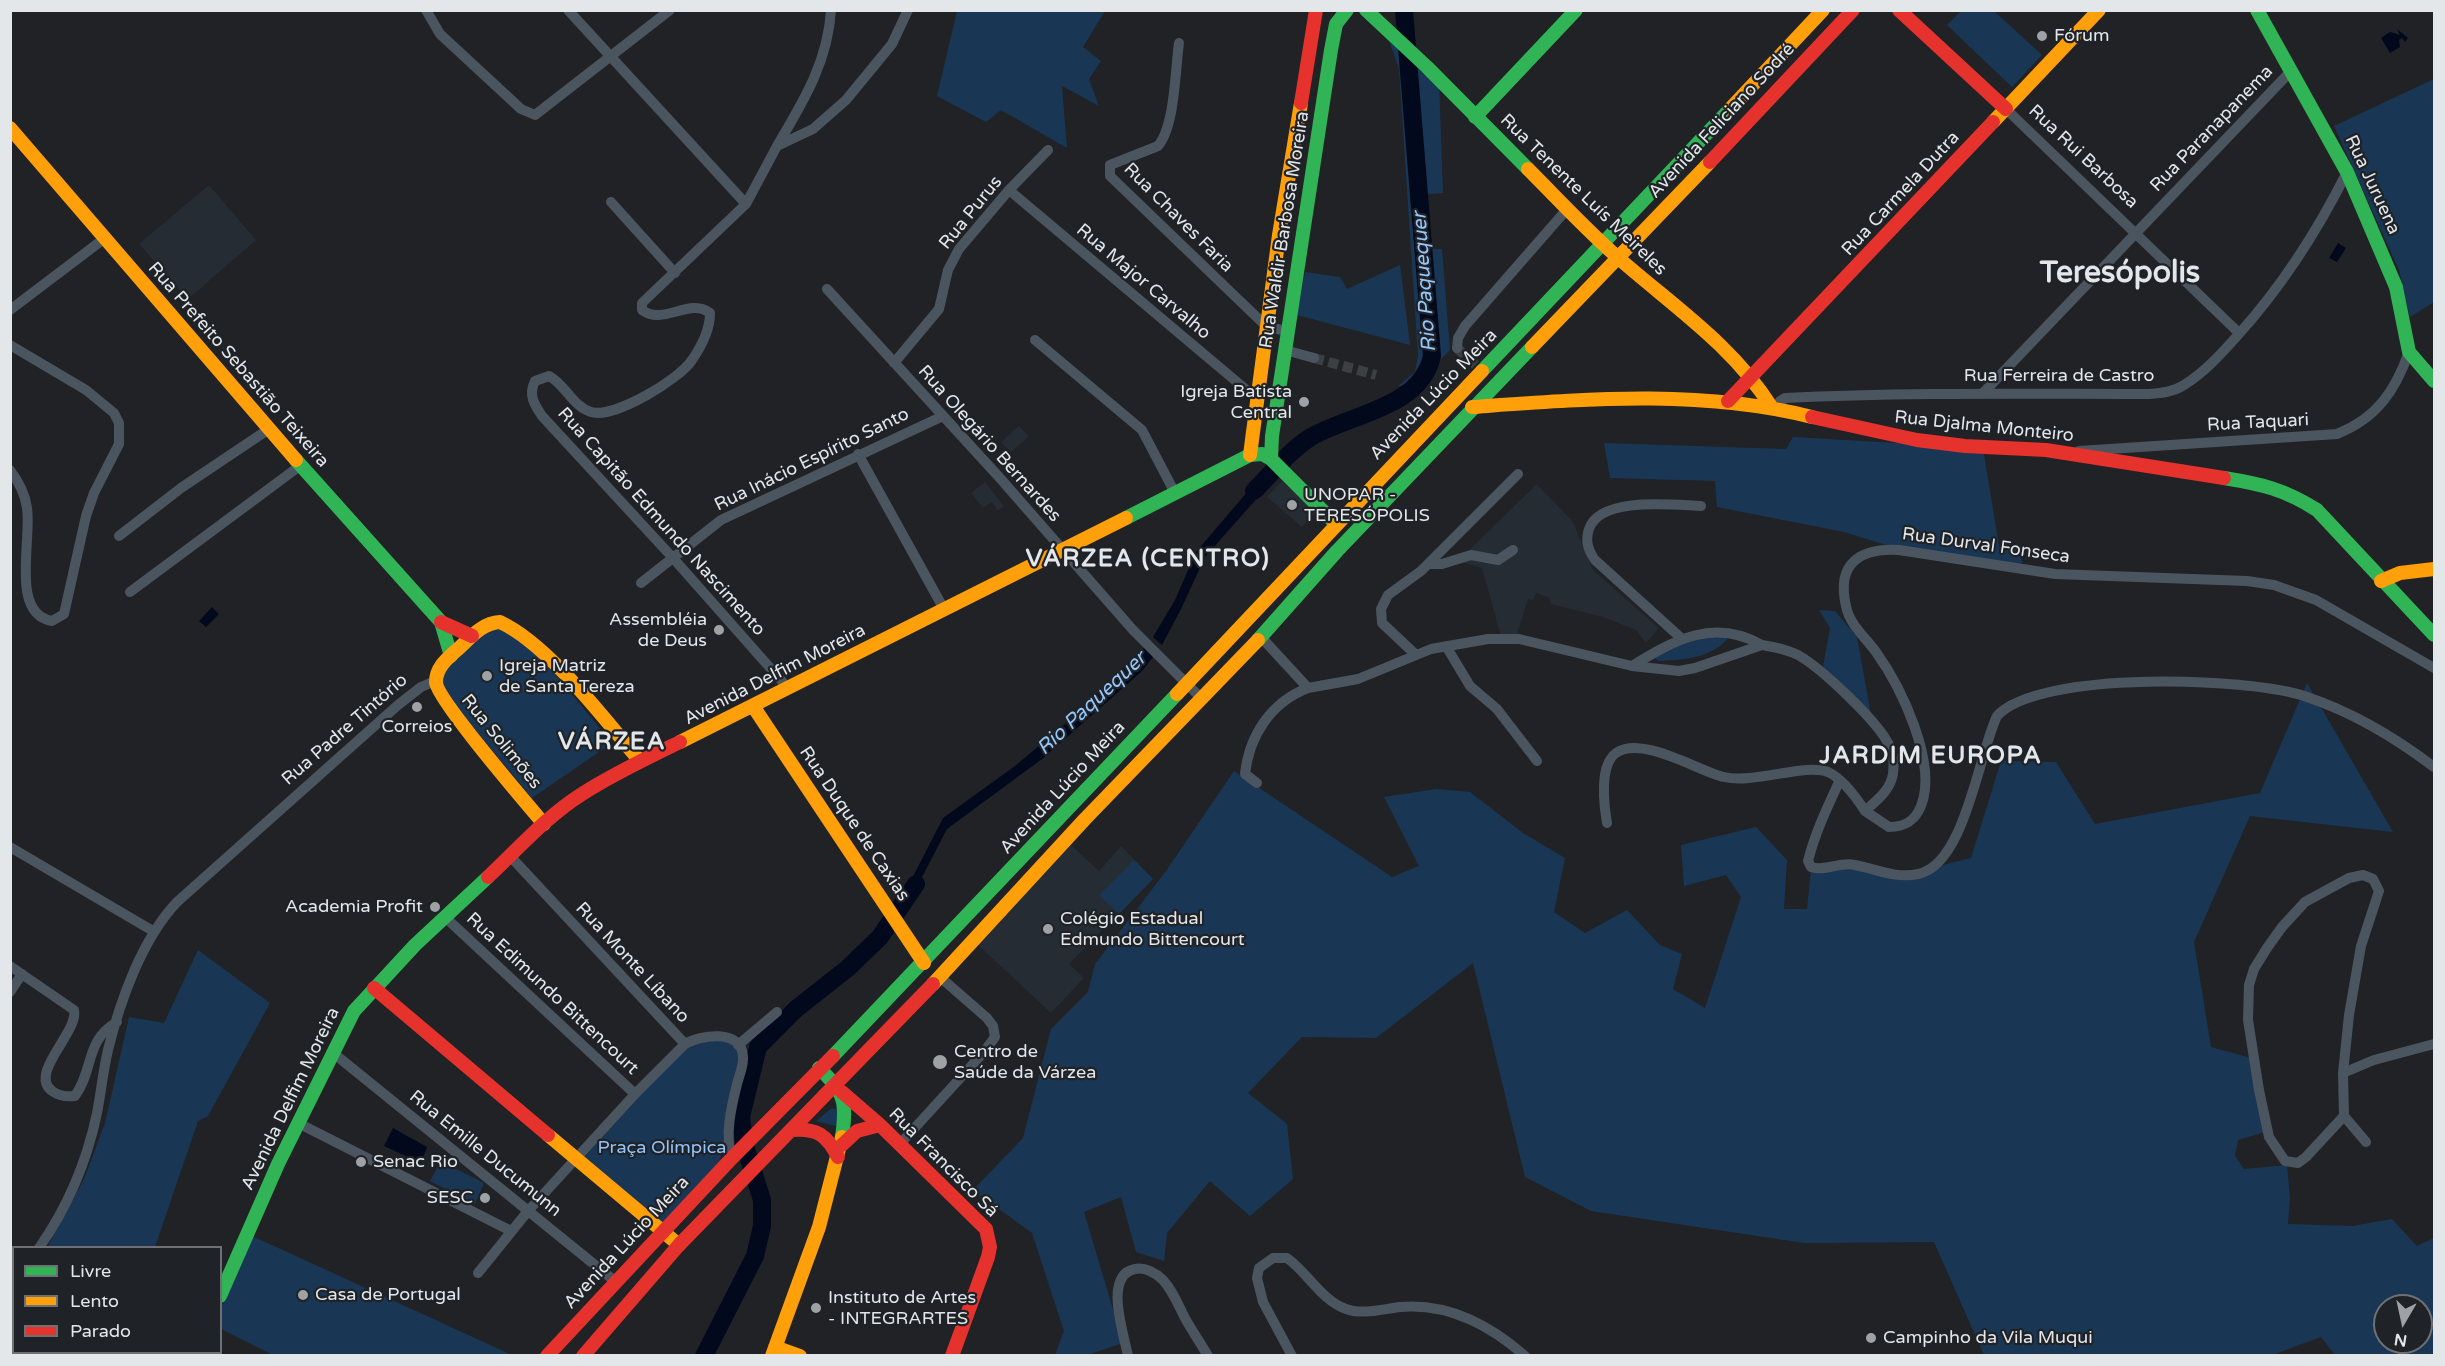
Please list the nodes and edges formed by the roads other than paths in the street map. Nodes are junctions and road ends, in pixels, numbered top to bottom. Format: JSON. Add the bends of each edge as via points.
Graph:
{"nodes":[{"id":1,"x":426,"y":10,"type":"edge"},
{"id":2,"x":568,"y":10,"type":"edge"},
{"id":3,"x":670,"y":10,"type":"edge"},
{"id":4,"x":831,"y":10,"type":"edge"},
{"id":5,"x":908,"y":10,"type":"edge"},
{"id":6,"x":1316,"y":10,"type":"edge"},
{"id":7,"x":1347,"y":10,"type":"edge"},
{"id":8,"x":1366,"y":10,"type":"edge"},
{"id":9,"x":1576,"y":10,"type":"edge"},
{"id":10,"x":1823,"y":10,"type":"edge"},
{"id":11,"x":1853,"y":10,"type":"edge"},
{"id":12,"x":1899,"y":10,"type":"edge"},
{"id":13,"x":2099,"y":10,"type":"edge"},
{"id":14,"x":2257,"y":10,"type":"edge"},
{"id":15,"x":1179,"y":44,"type":"dead end"},
{"id":16,"x":612,"y":55,"type":"junction"},
{"id":17,"x":2290,"y":72,"type":"junction"},
{"id":18,"x":2006,"y":109,"type":"junction"},
{"id":19,"x":1474,"y":117,"type":"junction"},
{"id":20,"x":1724,"y":118,"type":"junction"},
{"id":21,"x":10,"y":128,"type":"edge"},
{"id":22,"x":1737,"y":130,"type":"junction"},
{"id":23,"x":777,"y":146,"type":"junction"},
{"id":24,"x":1048,"y":150,"type":"dead end"},
{"id":25,"x":2347,"y":172,"type":"junction"},
{"id":26,"x":1009,"y":190,"type":"junction"},
{"id":27,"x":611,"y":202,"type":"dead end"},
{"id":28,"x":746,"y":204,"type":"junction"},
{"id":29,"x":1568,"y":208,"type":"junction"},
{"id":30,"x":2137,"y":232,"type":"junction"},
{"id":31,"x":1279,"y":235,"type":"junction"},
{"id":32,"x":105,"y":238,"type":"junction"},
{"id":33,"x":1303,"y":239,"type":"junction"},
{"id":34,"x":1604,"y":244,"type":"junction"},
{"id":35,"x":1619,"y":258,"type":"junction"},
{"id":36,"x":675,"y":273,"type":"junction"},
{"id":37,"x":827,"y":289,"type":"dead end"},
{"id":38,"x":10,"y":310,"type":"edge"},
{"id":39,"x":1267,"y":327,"type":"junction"},
{"id":40,"x":1288,"y":331,"type":"junction"},
{"id":41,"x":2239,"y":333,"type":"junction"},
{"id":42,"x":1035,"y":340,"type":"dead end"},
{"id":43,"x":10,"y":345,"type":"edge"},
{"id":44,"x":1457,"y":348,"type":"dead end"},
{"id":45,"x":1285,"y":350,"type":"junction"},
{"id":46,"x":2409,"y":352,"type":"junction"},
{"id":47,"x":1314,"y":358,"type":"tunnel mouth"},
{"id":48,"x":894,"y":363,"type":"junction"},
{"id":49,"x":1752,"y":377,"type":"junction"},
{"id":50,"x":2434,"y":381,"type":"edge"},
{"id":51,"x":1984,"y":392,"type":"junction"},
{"id":52,"x":1256,"y":398,"type":"junction"},
{"id":53,"x":1728,"y":401,"type":"junction"},
{"id":54,"x":1472,"y":408,"type":"junction"},
{"id":55,"x":1777,"y":409,"type":"junction"},
{"id":56,"x":943,"y":416,"type":"junction"},
{"id":57,"x":269,"y":429,"type":"junction"},
{"id":58,"x":1252,"y":433,"type":"junction"},
{"id":59,"x":1272,"y":436,"type":"junction"},
{"id":60,"x":2066,"y":453,"type":"junction"},
{"id":61,"x":858,"y":454,"type":"junction"},
{"id":62,"x":1250,"y":455,"type":"junction"},
{"id":63,"x":1273,"y":461,"type":"junction"},
{"id":64,"x":301,"y":465,"type":"junction"},
{"id":65,"x":10,"y":470,"type":"edge"},
{"id":66,"x":1518,"y":474,"type":"dead end"},
{"id":67,"x":1175,"y":493,"type":"junction"},
{"id":68,"x":1701,"y":506,"type":"dead end"},
{"id":69,"x":1336,"y":524,"type":"junction"},
{"id":70,"x":119,"y":536,"type":"dead end"},
{"id":71,"x":1063,"y":550,"type":"junction"},
{"id":72,"x":1513,"y":550,"type":"dead end"},
{"id":73,"x":673,"y":558,"type":"junction"},
{"id":74,"x":1429,"y":564,"type":"junction"},
{"id":75,"x":2434,"y":569,"type":"edge"},
{"id":76,"x":2381,"y":581,"type":"junction"},
{"id":77,"x":642,"y":583,"type":"dead end"},
{"id":78,"x":130,"y":592,"type":"dead end"},
{"id":79,"x":945,"y":611,"type":"junction"},
{"id":80,"x":441,"y":622,"type":"junction"},
{"id":81,"x":2434,"y":634,"type":"edge"},
{"id":82,"x":472,"y":636,"type":"junction"},
{"id":83,"x":1262,"y":638,"type":"junction"},
{"id":84,"x":1681,"y":638,"type":"junction"},
{"id":85,"x":1762,"y":645,"type":"junction"},
{"id":86,"x":1446,"y":646,"type":"junction"},
{"id":87,"x":1415,"y":654,"type":"junction"},
{"id":88,"x":451,"y":656,"type":"junction"},
{"id":89,"x":1632,"y":666,"type":"junction"},
{"id":90,"x":2434,"y":668,"type":"edge"},
{"id":91,"x":435,"y":681,"type":"junction"},
{"id":92,"x":1187,"y":685,"type":"junction"},
{"id":93,"x":786,"y":687,"type":"junction"},
{"id":94,"x":1308,"y":688,"type":"junction"},
{"id":95,"x":1202,"y":699,"type":"junction"},
{"id":96,"x":753,"y":706,"type":"junction"},
{"id":97,"x":640,"y":761,"type":"junction"},
{"id":98,"x":1538,"y":761,"type":"dead end"},
{"id":99,"x":2434,"y":767,"type":"edge"},
{"id":100,"x":1839,"y":782,"type":"junction"},
{"id":101,"x":1257,"y":783,"type":"dead end"},
{"id":102,"x":1865,"y":811,"type":"junction"},
{"id":103,"x":1607,"y":823,"type":"dead end"},
{"id":104,"x":544,"y":824,"type":"junction"},
{"id":105,"x":10,"y":847,"type":"edge"},
{"id":106,"x":510,"y":856,"type":"junction"},
{"id":107,"x":446,"y":918,"type":"junction"},
{"id":108,"x":153,"y":931,"type":"junction"},
{"id":109,"x":924,"y":963,"type":"junction"},
{"id":110,"x":10,"y":966,"type":"edge"},
{"id":111,"x":22,"y":974,"type":"junction"},
{"id":112,"x":940,"y":977,"type":"junction"},
{"id":113,"x":374,"y":988,"type":"junction"},
{"id":114,"x":10,"y":992,"type":"edge"},
{"id":115,"x":777,"y":1012,"type":"dead end"},
{"id":116,"x":117,"y":1022,"type":"junction"},
{"id":117,"x":685,"y":1044,"type":"junction"},
{"id":118,"x":2434,"y":1044,"type":"edge"},
{"id":119,"x":738,"y":1045,"type":"junction"},
{"id":120,"x":332,"y":1052,"type":"junction"},
{"id":121,"x":819,"y":1068,"type":"junction"},
{"id":122,"x":2343,"y":1073,"type":"junction"},
{"id":123,"x":839,"y":1088,"type":"junction"},
{"id":124,"x":635,"y":1094,"type":"junction"},
{"id":125,"x":2344,"y":1116,"type":"junction"},
{"id":126,"x":298,"y":1123,"type":"junction"},
{"id":127,"x":880,"y":1125,"type":"junction"},
{"id":128,"x":792,"y":1130,"type":"junction"},
{"id":129,"x":2366,"y":1142,"type":"dead end"},
{"id":130,"x":900,"y":1144,"type":"junction"},
{"id":131,"x":840,"y":1151,"type":"junction"},
{"id":132,"x":734,"y":1156,"type":"junction"},
{"id":133,"x":576,"y":1157,"type":"junction"},
{"id":134,"x":528,"y":1211,"type":"junction"},
{"id":135,"x":512,"y":1230,"type":"junction"},
{"id":136,"x":663,"y":1231,"type":"junction"},
{"id":137,"x":679,"y":1245,"type":"junction"},
{"id":138,"x":40,"y":1246,"type":"edge"},
{"id":139,"x":478,"y":1273,"type":"dead end"},
{"id":140,"x":616,"y":1282,"type":"junction"},
{"id":141,"x":222,"y":1291,"type":"edge"},
{"id":142,"x":774,"y":1351,"type":"edge"},
{"id":143,"x":547,"y":1356,"type":"edge"},
{"id":144,"x":583,"y":1356,"type":"edge"},
{"id":145,"x":800,"y":1356,"type":"edge"},
{"id":146,"x":952,"y":1356,"type":"edge"},
{"id":147,"x":1128,"y":1356,"type":"edge"},
{"id":148,"x":1208,"y":1356,"type":"edge"},
{"id":149,"x":1292,"y":1356,"type":"edge"},
{"id":150,"x":1525,"y":1356,"type":"edge"}],
"edges":[{"from":1,"to":16,"type":"street","via":[[440,33],[525,112],[538,114]]},
{"from":2,"to":16,"type":"street"},
{"from":3,"to":16,"type":"street"},
{"from":4,"to":23,"type":"street","via":[[822,62]]},
{"from":5,"to":23,"type":"street","via":[[892,44],[846,100],[813,129]]},
{"from":6,"to":31,"type":"main road","name":"Rua Waldir Barbosa Moreira"},
{"from":7,"to":33,"type":"main road","name":"Rua Waldir Barbosa Moreira","via":[[1339,17],[1333,36]]},
{"from":8,"to":19,"type":"main road","name":"Rua Tenente Luís Meireles"},
{"from":9,"to":19,"type":"main road"},
{"from":10,"to":20,"type":"main road","name":"Avenida Feliciano Sodré"},
{"from":11,"to":22,"type":"main road","name":"Avenida Feliciano Sodré"},
{"from":12,"to":18,"type":"main road","name":"Rua Rui Barbosa"},
{"from":13,"to":18,"type":"main road","name":"Rua Carmela Dutra"},
{"from":14,"to":17,"type":"main road","name":"Rua Juruena"},
{"from":15,"to":39,"type":"street","name":"Rua Chaves Faria","via":[[1163,140],[1152,149],[1113,163],[1108,172],[1133,201]]},
{"from":16,"to":28,"type":"street"},
{"from":17,"to":25,"type":"main road","name":"Rua Juruena"},
{"from":17,"to":30,"type":"street","name":"Rua Paranapanema"},
{"from":18,"to":30,"type":"street","name":"Rua Rui Barbosa"},
{"from":18,"to":49,"type":"main road","name":"Rua Carmela Dutra"},
{"from":19,"to":29,"type":"main road","name":"Rua Tenente Luís Meireles"},
{"from":20,"to":22,"type":"main road"},
{"from":20,"to":34,"type":"main road","name":"Avenida Feliciano Sodré"},
{"from":21,"to":32,"type":"main road","name":"Rua Prefeito Sebastião Teixeira"},
{"from":22,"to":35,"type":"main road","name":"Avenida Feliciano Sodré"},
{"from":23,"to":28,"type":"street"},
{"from":24,"to":26,"type":"street","name":"Rua Purus"},
{"from":25,"to":41,"type":"street","name":"Rua Ferreira de Castro","via":[[2318,229],[2289,273]]},
{"from":25,"to":46,"type":"main road","name":"Rua Juruena","via":[[2387,261]]},
{"from":26,"to":48,"type":"street","name":"Rua Purus","via":[[958,249],[948,270],[939,309]]},
{"from":26,"to":52,"type":"street","name":"Rua Major Carvalho"},
{"from":27,"to":36,"type":"street"},
{"from":28,"to":36,"type":"street"},
{"from":29,"to":34,"type":"main road","name":"Rua Tenente Luís Meireles"},
{"from":29,"to":44,"type":"street","via":[[1465,326]]},
{"from":30,"to":41,"type":"street","name":"Rua Rui Barbosa"},
{"from":30,"to":51,"type":"street","name":"Rua Paranapanema"},
{"from":31,"to":33,"type":"main road"},
{"from":31,"to":39,"type":"main road","name":"Rua Waldir Barbosa Moreira"},
{"from":32,"to":38,"type":"street"},
{"from":32,"to":57,"type":"main road","name":"Rua Prefeito Sebastião Teixeira"},
{"from":33,"to":40,"type":"main road","name":"Rua Waldir Barbosa Moreira"},
{"from":34,"to":35,"type":"main road","name":"Rua Tenente Luís Meireles"},
{"from":34,"to":69,"type":"main road","name":"Avenida Lúcio Meira"},
{"from":35,"to":49,"type":"main road","name":"Rua Tenente Luís Meireles"},
{"from":35,"to":54,"type":"main road","name":"Avenida Lúcio Meira"},
{"from":36,"to":73,"type":"street","name":"Rua Capitão Edmundo Nascimento","via":[[646,298],[642,310],[654,315],[700,308],[710,313],[710,321],[691,362],[672,378],[644,397],[598,412],[585,409],[558,380],[543,376],[531,390],[536,408]]},
{"from":37,"to":48,"type":"street","name":"Rua Olegário Bernardes"},
{"from":39,"to":40,"type":"street"},
{"from":39,"to":52,"type":"main road","name":"Rua Waldir Barbosa Moreira"},
{"from":40,"to":45,"type":"main road","name":"Rua Waldir Barbosa Moreira"},
{"from":41,"to":51,"type":"street","name":"Rua Ferreira de Castro","via":[[2198,375],[2169,392]]},
{"from":42,"to":67,"type":"street","via":[[1142,430]]},
{"from":43,"to":65,"type":"street","via":[[86,390],[114,413],[119,423],[119,444],[86,516],[64,614],[52,621],[39,617],[29,605],[28,510],[21,486]]},
{"from":45,"to":47,"type":"street"},
{"from":45,"to":59,"type":"main road","name":"Rua Waldir Barbosa Moreira"},
{"from":46,"to":50,"type":"main road","name":"Rua Juruena"},
{"from":46,"to":60,"type":"street","name":"Rua Taquari","via":[[2391,393],[2380,407],[2356,426],[2337,434]]},
{"from":48,"to":56,"type":"street","name":"Rua Olegário Bernardes"},
{"from":49,"to":53,"type":"main road","name":"Rua Carmela Dutra"},
{"from":49,"to":55,"type":"main road","name":"Rua Tenente Luís Meireles"},
{"from":51,"to":55,"type":"street","name":"Rua Ferreira de Castro","via":[[1785,398]]},
{"from":52,"to":58,"type":"main road","name":"Rua Waldir Barbosa Moreira"},
{"from":53,"to":54,"type":"main road","name":"Rua Djalma Monteiro","via":[[1553,401]]},
{"from":53,"to":55,"type":"main road","name":"Rua Djalma Monteiro"},
{"from":54,"to":83,"type":"main road","name":"Avenida Lúcio Meira","via":[[1337,550]]},
{"from":55,"to":60,"type":"main road","name":"Rua Djalma Monteiro","via":[[1917,440]]},
{"from":56,"to":61,"type":"street","name":"Rua Inácio Espírito Santo"},
{"from":56,"to":71,"type":"street","name":"Rua Olegário Bernardes"},
{"from":57,"to":64,"type":"main road","name":"Rua Prefeito Sebastião Teixeira"},
{"from":57,"to":70,"type":"street","via":[[180,488]]},
{"from":58,"to":59,"type":"main road"},
{"from":58,"to":62,"type":"main road","name":"Rua Waldir Barbosa Moreira"},
{"from":58,"to":63,"type":"street","via":[[1259,448]]},
{"from":59,"to":63,"type":"main road","name":"Rua Waldir Barbosa Moreira"},
{"from":60,"to":76,"type":"main road","name":"Rua Djalma Monteiro","via":[[2269,485],[2295,496],[2332,524]]},
{"from":61,"to":73,"type":"street","name":"Rua Inácio Espírito Santo","via":[[721,520]]},
{"from":61,"to":79,"type":"street"},
{"from":62,"to":63,"type":"main road","via":[[1262,454]]},
{"from":62,"to":67,"type":"main road","name":"Avenida Delfim Moreira"},
{"from":63,"to":69,"type":"main road"},
{"from":64,"to":78,"type":"street"},
{"from":64,"to":80,"type":"main road","name":"Rua Prefeito Sebastião Teixeira"},
{"from":66,"to":74,"type":"street"},
{"from":67,"to":71,"type":"main road","name":"Avenida Delfim Moreira"},
{"from":68,"to":84,"type":"street","via":[[1612,509],[1596,517],[1587,538],[1595,560]]},
{"from":69,"to":92,"type":"main road","name":"Avenida Lúcio Meira"},
{"from":71,"to":79,"type":"main road","name":"Avenida Delfim Moreira"},
{"from":71,"to":92,"type":"street","name":"Rua Olegário Bernardes"},
{"from":72,"to":74,"type":"street","via":[[1498,560],[1471,555]]},
{"from":73,"to":77,"type":"street","name":"Rua Inácio Espírito Santo"},
{"from":73,"to":93,"type":"street","name":"Rua Capitão Edmundo Nascimento"},
{"from":74,"to":87,"type":"street","via":[[1388,595],[1381,609],[1385,628]]},
{"from":75,"to":76,"type":"main road","via":[[2400,573]]},
{"from":76,"to":81,"type":"main road","name":"Rua Djalma Monteiro"},
{"from":79,"to":93,"type":"main road","name":"Avenida Delfim Moreira"},
{"from":80,"to":82,"type":"main road"},
{"from":80,"to":88,"type":"main road"},
{"from":82,"to":88,"type":"main road","name":"Rua Padre Tintório"},
{"from":82,"to":97,"type":"main road","name":"Rua Padre Tintório","via":[[496,622],[518,629]]},
{"from":83,"to":94,"type":"street"},
{"from":83,"to":95,"type":"main road","name":"Avenida Lúcio Meira"},
{"from":84,"to":85,"type":"street","via":[[1731,632]]},
{"from":84,"to":89,"type":"street"},
{"from":85,"to":89,"type":"street","via":[[1685,670]]},
{"from":85,"to":102,"type":"street","via":[[1784,649],[1818,670],[1891,747],[1893,776],[1886,791]]},
{"from":86,"to":87,"type":"street"},
{"from":86,"to":89,"type":"street","via":[[1519,639]]},
{"from":86,"to":98,"type":"street","via":[[1470,686],[1509,722]]},
{"from":87,"to":94,"type":"street","via":[[1358,679]]},
{"from":88,"to":91,"type":"main road","name":"Rua Padre Tintório","via":[[440,666]]},
{"from":90,"to":102,"type":"street","name":"Rua Durval Fonseca","via":[[2316,600],[2274,585],[2055,574],[1877,549],[1853,560],[1847,571],[1846,608],[1889,671],[1913,721],[1923,759],[1924,784],[1918,812],[1906,825],[1889,827]]},
{"from":91,"to":104,"type":"main road","name":"Rua Solimões","via":[[442,698]]},
{"from":91,"to":108,"type":"street","name":"Rua Padre Tintório","via":[[398,705],[177,902]]},
{"from":92,"to":95,"type":"street","name":"Rua Olegário Bernardes"},
{"from":92,"to":109,"type":"main road","name":"Avenida Lúcio Meira"},
{"from":93,"to":96,"type":"main road","name":"Avenida Delfim Moreira"},
{"from":94,"to":101,"type":"street","via":[[1273,710],[1257,730],[1245,774]]},
{"from":95,"to":112,"type":"main road","name":"Avenida Lúcio Meira"},
{"from":96,"to":97,"type":"main road","name":"Avenida Delfim Moreira"},
{"from":96,"to":109,"type":"main road","name":"Rua Duque de Caxias"},
{"from":97,"to":104,"type":"main road","name":"Avenida Delfim Moreira","via":[[597,783]]},
{"from":99,"to":100,"type":"street","via":[[2361,722],[2293,692],[2153,681],[2072,689],[2016,702],[2003,709],[1997,716],[1958,830],[1942,860],[1932,870],[1909,876],[1845,864],[1821,870],[1811,867],[1810,851]]},
{"from":100,"to":102,"type":"street","name":"Rua Durval Fonseca","via":[[1849,788]]},
{"from":100,"to":103,"type":"street","via":[[1828,772],[1815,770],[1738,780],[1668,754],[1624,750],[1612,756],[1607,765]]},
{"from":104,"to":106,"type":"main road","name":"Avenida Delfim Moreira"},
{"from":105,"to":108,"type":"street"},
{"from":106,"to":107,"type":"main road","name":"Avenida Delfim Moreira"},
{"from":106,"to":117,"type":"street","name":"Rua Monte Líbano"},
{"from":107,"to":113,"type":"main road","name":"Avenida Delfim Moreira"},
{"from":107,"to":124,"type":"street","name":"Rua Edimundo Bittencourt"},
{"from":108,"to":116,"type":"street","name":"Rua Padre Tintório"},
{"from":109,"to":121,"type":"main road","name":"Avenida Lúcio Meira"},
{"from":110,"to":111,"type":"street"},
{"from":111,"to":114,"type":"street"},
{"from":111,"to":116,"type":"street","via":[[74,1010],[73,1023],[46,1076],[49,1088],[61,1096],[75,1096],[100,1034]]},
{"from":112,"to":123,"type":"main road","name":"Avenida Lúcio Meira"},
{"from":112,"to":130,"type":"street","via":[[987,1018],[995,1037]]},
{"from":113,"to":120,"type":"main road","name":"Avenida Delfim Moreira","via":[[354,1011]]},
{"from":113,"to":133,"type":"main road"},
{"from":115,"to":119,"type":"street"},
{"from":116,"to":138,"type":"street","name":"Rua Padre Tintório","via":[[82,1165]]},
{"from":117,"to":119,"type":"street","name":"Rua Monte Líbano","via":[[705,1035],[716,1035]]},
{"from":117,"to":124,"type":"street"},
{"from":118,"to":122,"type":"street"},
{"from":119,"to":132,"type":"street","via":[[743,1056],[728,1138]]},
{"from":120,"to":126,"type":"main road","name":"Avenida Delfim Moreira"},
{"from":120,"to":134,"type":"street","name":"Rua Emille Ducumunn"},
{"from":121,"to":123,"type":"main road","name":"Rua Francisco Sá"},
{"from":121,"to":132,"type":"main road","name":"Avenida Lúcio Meira"},
{"from":122,"to":125,"type":"street"},
{"from":122,"to":125,"type":"street","via":[[2361,946],[2379,891],[2373,879],[2363,875],[2320,892],[2291,916],[2254,969],[2247,1003],[2259,1090],[2269,1137],[2278,1154],[2285,1161],[2298,1163]]},
{"from":123,"to":127,"type":"main road","name":"Rua Francisco Sá"},
{"from":123,"to":128,"type":"main road","name":"Avenida Lúcio Meira"},
{"from":123,"to":131,"type":"main road","via":[[845,1107]]},
{"from":124,"to":133,"type":"street"},
{"from":125,"to":129,"type":"street"},
{"from":126,"to":135,"type":"street"},
{"from":126,"to":141,"type":"main road","name":"Avenida Delfim Moreira"},
{"from":127,"to":130,"type":"main road","name":"Rua Francisco Sá"},
{"from":127,"to":131,"type":"main road","via":[[857,1131]]},
{"from":128,"to":131,"type":"main road","via":[[822,1132]]},
{"from":128,"to":137,"type":"main road","name":"Avenida Lúcio Meira"},
{"from":130,"to":146,"type":"main road","name":"Rua Francisco Sá","via":[[986,1229],[990,1247]]},
{"from":131,"to":142,"type":"main road"},
{"from":132,"to":136,"type":"main road","name":"Avenida Lúcio Meira"},
{"from":133,"to":134,"type":"street"},
{"from":133,"to":136,"type":"main road"},
{"from":134,"to":135,"type":"street"},
{"from":134,"to":140,"type":"street","name":"Rua Emille Ducumunn"},
{"from":135,"to":139,"type":"street"},
{"from":136,"to":137,"type":"main road"},
{"from":136,"to":140,"type":"main road","name":"Avenida Lúcio Meira"},
{"from":137,"to":144,"type":"main road","name":"Avenida Lúcio Meira"},
{"from":140,"to":143,"type":"main road","name":"Avenida Lúcio Meira"},
{"from":142,"to":145,"type":"main road"},
{"from":147,"to":148,"type":"street","via":[[1117,1297],[1120,1277],[1138,1268],[1161,1278]]},
{"from":149,"to":150,"type":"street","via":[[1258,1287],[1260,1268],[1273,1258],[1287,1258],[1328,1297],[1348,1310],[1423,1305],[1443,1309],[1492,1332]]}]}
